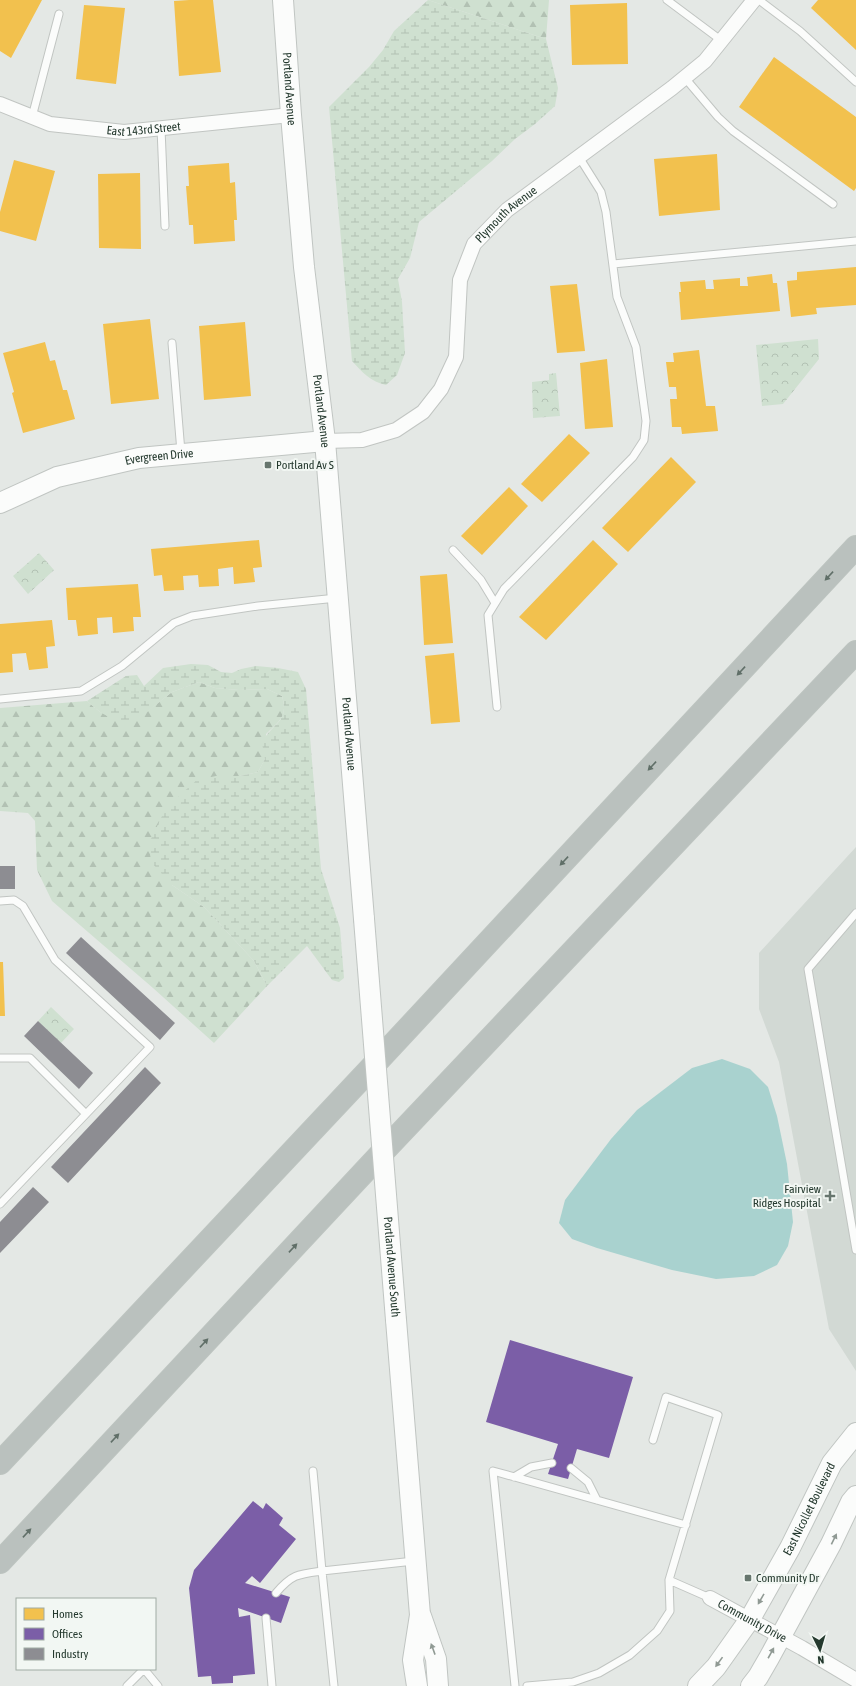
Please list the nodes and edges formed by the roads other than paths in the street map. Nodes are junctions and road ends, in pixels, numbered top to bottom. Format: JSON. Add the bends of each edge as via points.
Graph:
{"nodes":[{"id":1,"x":283,"y":0,"type":"edge"},
{"id":2,"x":666,"y":0,"type":"edge"},
{"id":3,"x":754,"y":0,"type":"edge"},
{"id":4,"x":759,"y":0,"type":"edge"},
{"id":5,"x":59,"y":14,"type":"dead end"},
{"id":6,"x":722,"y":41,"type":"junction"},
{"id":7,"x":685,"y":78,"type":"junction"},
{"id":8,"x":856,"y":82,"type":"edge"},
{"id":9,"x":0,"y":104,"type":"edge"},
{"id":10,"x":291,"y":115,"type":"junction"},
{"id":11,"x":32,"y":117,"type":"junction"},
{"id":12,"x":161,"y":128,"type":"junction"},
{"id":13,"x":579,"y":157,"type":"junction"},
{"id":14,"x":833,"y":204,"type":"dead end"},
{"id":15,"x":165,"y":226,"type":"dead end"},
{"id":16,"x":856,"y":241,"type":"edge"},
{"id":17,"x":613,"y":264,"type":"junction"},
{"id":18,"x":172,"y":343,"type":"dead end"},
{"id":19,"x":325,"y":441,"type":"junction"},
{"id":20,"x":181,"y":454,"type":"junction"},
{"id":21,"x":0,"y":503,"type":"edge"},
{"id":22,"x":856,"y":547,"type":"edge"},
{"id":23,"x":453,"y":550,"type":"dead end"},
{"id":24,"x":338,"y":598,"type":"junction"},
{"id":25,"x":495,"y":603,"type":"junction"},
{"id":26,"x":856,"y":652,"type":"edge"},
{"id":27,"x":0,"y":699,"type":"edge"},
{"id":28,"x":498,"y":707,"type":"dead end"},
{"id":29,"x":0,"y":901,"type":"edge"},
{"id":30,"x":856,"y":913,"type":"edge"},
{"id":31,"x":364,"y":919,"type":"joint"},
{"id":32,"x":0,"y":1058,"type":"edge"},
{"id":33,"x":86,"y":1114,"type":"junction"},
{"id":34,"x":0,"y":1204,"type":"edge"},
{"id":35,"x":856,"y":1250,"type":"edge"},
{"id":36,"x":856,"y":1433,"type":"edge"},
{"id":37,"x":653,"y":1440,"type":"dead end"},
{"id":38,"x":552,"y":1462,"type":"dead end"},
{"id":39,"x":0,"y":1463,"type":"edge"},
{"id":40,"x":571,"y":1468,"type":"dead end"},
{"id":41,"x":313,"y":1472,"type":"dead end"},
{"id":42,"x":514,"y":1477,"type":"junction"},
{"id":43,"x":856,"y":1496,"type":"edge"},
{"id":44,"x":597,"y":1500,"type":"junction"},
{"id":45,"x":686,"y":1525,"type":"junction"},
{"id":46,"x":416,"y":1561,"type":"junction"},
{"id":47,"x":0,"y":1562,"type":"edge"},
{"id":48,"x":322,"y":1571,"type":"junction"},
{"id":49,"x":669,"y":1580,"type":"junction"},
{"id":50,"x":276,"y":1593,"type":"dead end"},
{"id":51,"x":710,"y":1598,"type":"joint"},
{"id":52,"x":420,"y":1615,"type":"junction"},
{"id":53,"x":266,"y":1618,"type":"dead end"},
{"id":54,"x":750,"y":1619,"type":"junction"},
{"id":55,"x":781,"y":1636,"type":"junction"},
{"id":56,"x":143,"y":1670,"type":"edge"},
{"id":57,"x":145,"y":1670,"type":"edge"},
{"id":58,"x":856,"y":1680,"type":"edge"},
{"id":59,"x":127,"y":1686,"type":"edge"},
{"id":60,"x":158,"y":1686,"type":"edge"},
{"id":61,"x":272,"y":1686,"type":"edge"},
{"id":62,"x":334,"y":1686,"type":"edge"},
{"id":63,"x":416,"y":1686,"type":"edge"},
{"id":64,"x":438,"y":1686,"type":"edge"},
{"id":65,"x":515,"y":1686,"type":"edge"},
{"id":66,"x":527,"y":1686,"type":"edge"},
{"id":67,"x":698,"y":1686,"type":"edge"},
{"id":68,"x":751,"y":1686,"type":"edge"}],
"edges":[{"from":1,"to":10,"type":"street","name":"Portland Avenue"},
{"from":2,"to":6,"type":"lane"},
{"from":3,"to":6,"type":"street","name":"Plymouth Avenue"},
{"from":4,"to":8,"type":"lane","via":[[800,31]]},
{"from":5,"to":11,"type":"lane"},
{"from":6,"to":7,"type":"street","name":"Plymouth Avenue","via":[[705,61]]},
{"from":7,"to":13,"type":"street","name":"Plymouth Avenue"},
{"from":7,"to":14,"type":"lane","via":[[733,131]]},
{"from":9,"to":11,"type":"street","name":"East 143rd Street"},
{"from":10,"to":12,"type":"street","name":"East 143rd Street"},
{"from":10,"to":19,"type":"street","name":"Portland Avenue","via":[[304,267]]},
{"from":11,"to":12,"type":"street","name":"East 143rd Street","via":[[50,124],[124,132]]},
{"from":12,"to":15,"type":"lane"},
{"from":13,"to":17,"type":"lane","via":[[601,192]]},
{"from":13,"to":19,"type":"street","name":"Plymouth Avenue","via":[[507,210],[474,244],[460,280],[456,357],[441,389],[423,412],[396,430],[362,440]]},
{"from":16,"to":17,"type":"lane"},
{"from":17,"to":25,"type":"lane","via":[[617,298],[636,347],[646,421],[644,440],[633,457],[504,590]]},
{"from":18,"to":20,"type":"lane"},
{"from":19,"to":20,"type":"street","name":"Evergreen Drive"},
{"from":19,"to":24,"type":"street","name":"Portland Avenue"},
{"from":20,"to":21,"type":"street","name":"Evergreen Drive","via":[[139,458],[57,477]]},
{"from":22,"to":39,"type":"highway","one_way":true},
{"from":23,"to":25,"type":"lane","via":[[481,580]]},
{"from":24,"to":27,"type":"lane","via":[[192,616],[174,624],[122,666],[81,691]]},
{"from":24,"to":31,"type":"street","name":"Portland Avenue"},
{"from":25,"to":28,"type":"lane","via":[[488,615]]},
{"from":47,"to":26,"type":"highway","one_way":true},
{"from":29,"to":33,"type":"lane","via":[[14,900],[23,906],[55,960],[150,1047]]},
{"from":30,"to":35,"type":"lane","via":[[808,969]]},
{"from":31,"to":46,"type":"street","name":"Portland Avenue South","bridge":true},
{"from":32,"to":33,"type":"lane","via":[[30,1058]]},
{"from":33,"to":34,"type":"lane"},
{"from":36,"to":54,"type":"street","name":"East Nicollet Boulevard","one_way":true,"via":[[832,1463],[790,1548]]},
{"from":37,"to":45,"type":"lane","via":[[666,1397],[718,1415]]},
{"from":38,"to":42,"type":"lane","via":[[531,1467]]},
{"from":40,"to":44,"type":"lane","via":[[588,1482]]},
{"from":41,"to":48,"type":"lane"},
{"from":42,"to":44,"type":"lane"},
{"from":42,"to":65,"type":"lane","via":[[493,1471]]},
{"from":55,"to":43,"type":"street","one_way":true},
{"from":44,"to":45,"type":"lane"},
{"from":45,"to":49,"type":"lane"},
{"from":46,"to":48,"type":"lane"},
{"from":46,"to":52,"type":"street","name":"Portland Avenue South"},
{"from":48,"to":50,"type":"lane","via":[[299,1574],[286,1581]]},
{"from":48,"to":62,"type":"lane"},
{"from":49,"to":51,"type":"lane"},
{"from":49,"to":66,"type":"lane","via":[[670,1611],[657,1631],[630,1655],[599,1673],[573,1682]]},
{"from":51,"to":54,"type":"street","name":"Community Drive"},
{"from":52,"to":63,"type":"street","name":"Portland Avenue South","via":[[413,1660]]},
{"from":64,"to":52,"type":"street","name":"Portland Avenue South","one_way":true,"via":[[436,1659]]},
{"from":53,"to":61,"type":"lane"},
{"from":54,"to":55,"type":"street","name":"Community Drive"},
{"from":54,"to":67,"type":"street","name":"East Nicollet Boulevard","one_way":true,"via":[[716,1667]]},
{"from":55,"to":58,"type":"street","name":"Community Drive"},
{"from":68,"to":55,"type":"street","one_way":true},
{"from":56,"to":59,"type":"lane"},
{"from":57,"to":60,"type":"lane"}]}
